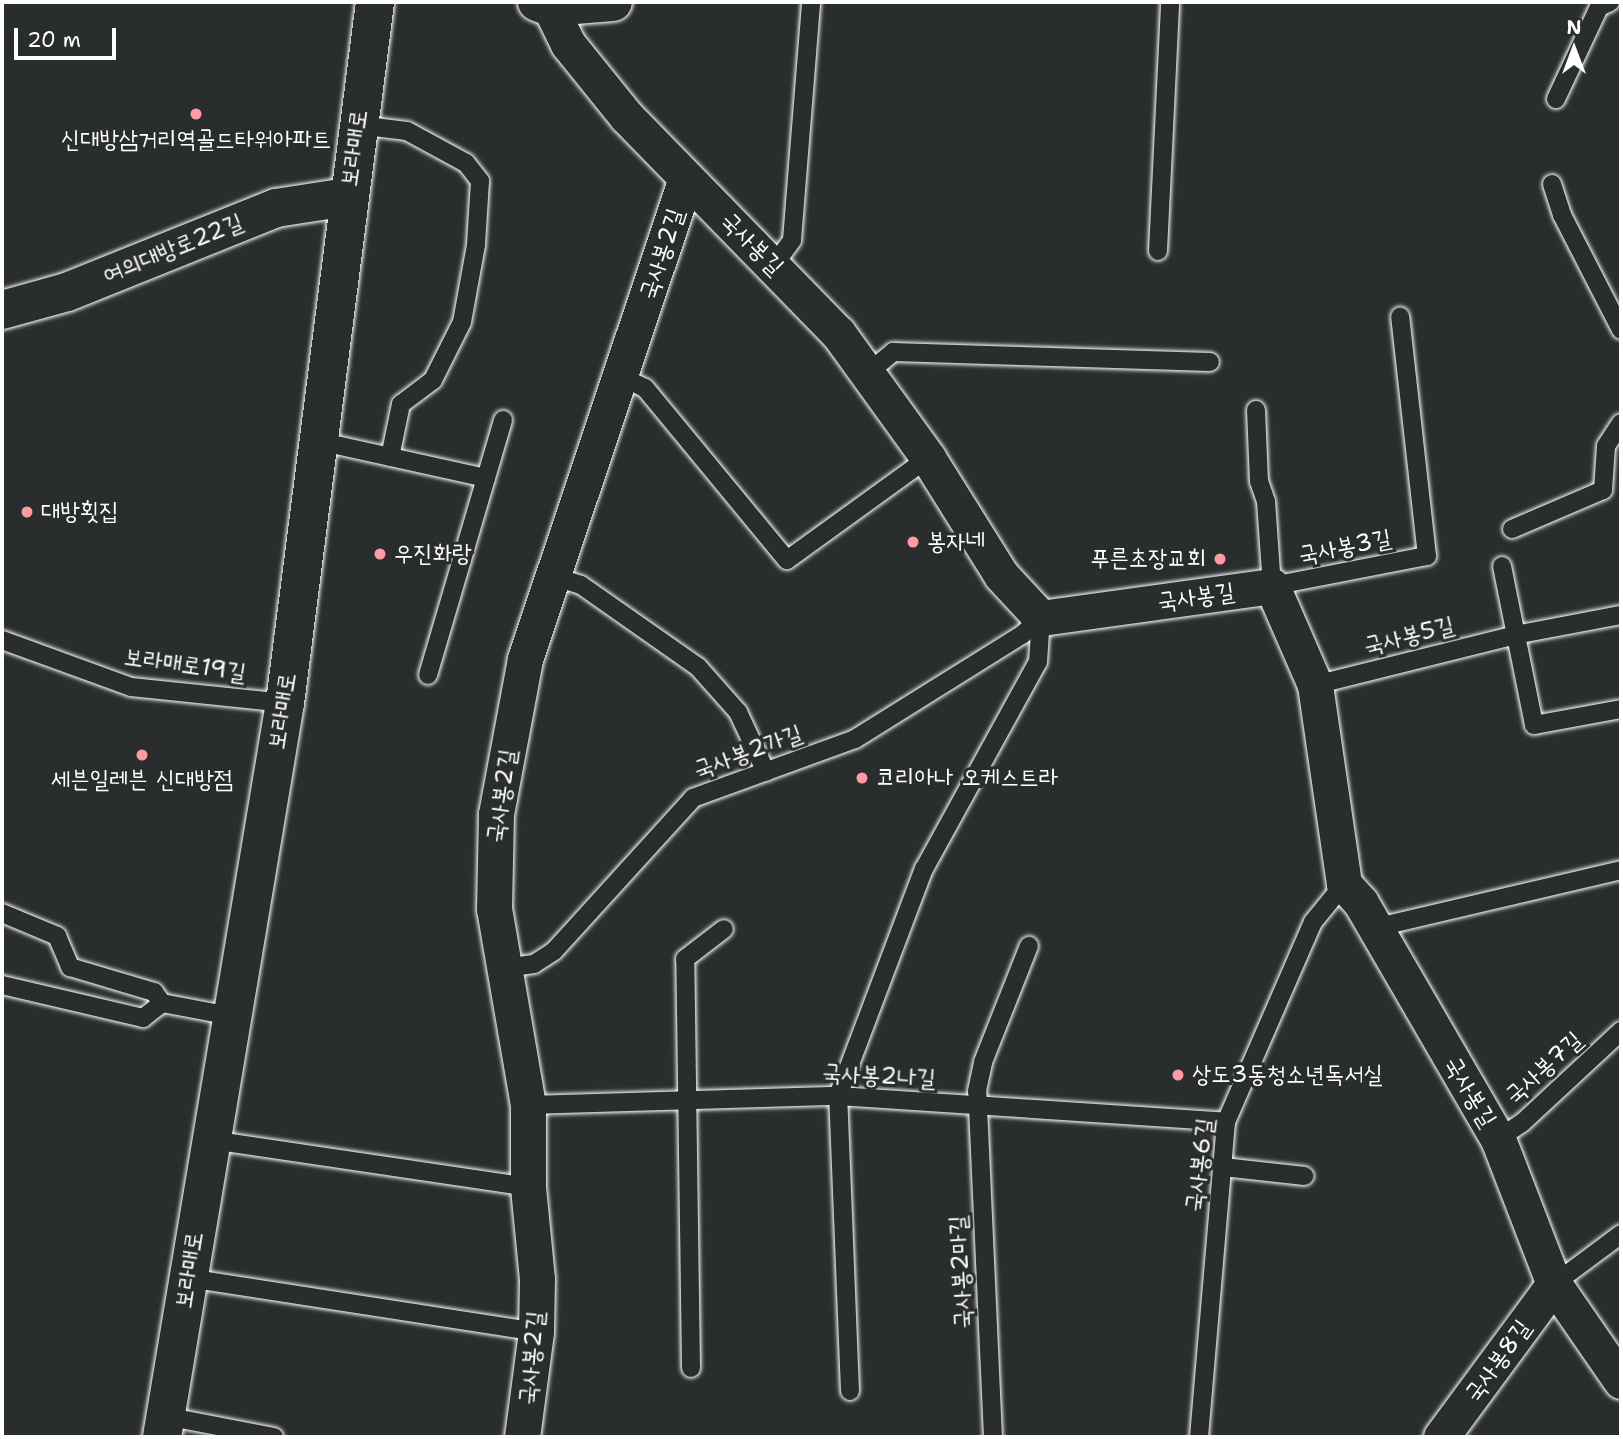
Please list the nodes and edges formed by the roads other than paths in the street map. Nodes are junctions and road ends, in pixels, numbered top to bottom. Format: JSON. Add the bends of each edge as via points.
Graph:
{"nodes":[{"id":1,"x":375,"y":2,"type":"edge"},
{"id":2,"x":613,"y":2,"type":"edge"},
{"id":3,"x":811,"y":2,"type":"edge"},
{"id":4,"x":1170,"y":2,"type":"edge"},
{"id":5,"x":1610,"y":2,"type":"edge"},
{"id":6,"x":543,"y":5,"type":"edge"},
{"id":7,"x":1556,"y":99,"type":"dead end"},
{"id":8,"x":358,"y":125,"type":"junction"},
{"id":9,"x":686,"y":178,"type":"junction"},
{"id":10,"x":1552,"y":184,"type":"dead end"},
{"id":11,"x":347,"y":197,"type":"junction"},
{"id":12,"x":1158,"y":251,"type":"dead end"},
{"id":13,"x":774,"y":265,"type":"junction"},
{"id":14,"x":2,"y":310,"type":"edge"},
{"id":15,"x":1400,"y":317,"type":"dead end"},
{"id":16,"x":1621,"y":330,"type":"edge"},
{"id":17,"x":1210,"y":362,"type":"dead end"},
{"id":18,"x":868,"y":373,"type":"junction"},
{"id":19,"x":622,"y":377,"type":"junction"},
{"id":20,"x":1256,"y":410,"type":"dead end"},
{"id":21,"x":503,"y":420,"type":"dead end"},
{"id":22,"x":1621,"y":423,"type":"edge"},
{"id":23,"x":318,"y":441,"type":"junction"},
{"id":24,"x":390,"y":457,"type":"junction"},
{"id":25,"x":928,"y":458,"type":"junction"},
{"id":26,"x":486,"y":478,"type":"junction"},
{"id":27,"x":1512,"y":529,"type":"dead end"},
{"id":28,"x":1502,"y":566,"type":"dead end"},
{"id":29,"x":552,"y":576,"type":"junction"},
{"id":30,"x":1272,"y":586,"type":"junction"},
{"id":31,"x":1621,"y":615,"type":"edge"},
{"id":32,"x":1041,"y":618,"type":"junction"},
{"id":33,"x":1516,"y":635,"type":"junction"},
{"id":34,"x":2,"y":640,"type":"edge"},
{"id":35,"x":428,"y":675,"type":"dead end"},
{"id":36,"x":1315,"y":685,"type":"junction"},
{"id":37,"x":285,"y":703,"type":"junction"},
{"id":38,"x":1621,"y":709,"type":"edge"},
{"id":39,"x":766,"y":772,"type":"junction"},
{"id":40,"x":1621,"y":870,"type":"edge"},
{"id":41,"x":1344,"y":884,"type":"junction"},
{"id":42,"x":2,"y":913,"type":"edge"},
{"id":43,"x":1374,"y":928,"type":"junction"},
{"id":44,"x":724,"y":929,"type":"dead end"},
{"id":45,"x":1029,"y":946,"type":"dead end"},
{"id":46,"x":505,"y":968,"type":"junction"},
{"id":47,"x":2,"y":985,"type":"edge"},
{"id":48,"x":162,"y":1003,"type":"junction"},
{"id":49,"x":231,"y":1016,"type":"junction"},
{"id":50,"x":1621,"y":1031,"type":"edge"},
{"id":51,"x":838,"y":1096,"type":"junction"},
{"id":52,"x":685,"y":1103,"type":"junction"},
{"id":53,"x":528,"y":1105,"type":"junction"},
{"id":54,"x":978,"y":1105,"type":"junction"},
{"id":55,"x":1226,"y":1122,"type":"junction"},
{"id":56,"x":1498,"y":1139,"type":"junction"},
{"id":57,"x":211,"y":1140,"type":"junction"},
{"id":58,"x":1223,"y":1167,"type":"junction"},
{"id":59,"x":1305,"y":1176,"type":"dead end"},
{"id":60,"x":528,"y":1187,"type":"junction"},
{"id":61,"x":1621,"y":1234,"type":"edge"},
{"id":62,"x":188,"y":1278,"type":"junction"},
{"id":63,"x":1554,"y":1284,"type":"junction"},
{"id":64,"x":536,"y":1332,"type":"junction"},
{"id":65,"x":691,"y":1368,"type":"dead end"},
{"id":66,"x":1621,"y":1381,"type":"edge"},
{"id":67,"x":850,"y":1391,"type":"dead end"},
{"id":68,"x":164,"y":1427,"type":"edge"},
{"id":69,"x":274,"y":1437,"type":"edge"},
{"id":70,"x":522,"y":1437,"type":"edge"},
{"id":71,"x":993,"y":1437,"type":"edge"},
{"id":72,"x":1199,"y":1437,"type":"edge"},
{"id":73,"x":1441,"y":1437,"type":"edge"}],
"edges":[{"from":1,"to":8,"type":"main road","name":"보라매로"},
{"from":2,"to":6,"type":"main road"},
{"from":3,"to":13,"type":"lane","via":[[792,240]]},
{"from":4,"to":12,"type":"lane"},
{"from":5,"to":7,"type":"lane","via":[[1599,7]]},
{"from":6,"to":9,"type":"street","name":"국사봉길","via":[[627,117]]},
{"from":8,"to":11,"type":"main road","name":"보라매로"},
{"from":8,"to":24,"type":"lane","via":[[407,131],[466,163],[480,181],[476,245],[462,322],[433,380],[401,404]]},
{"from":9,"to":13,"type":"street","name":"국사봉길"},
{"from":9,"to":19,"type":"street","name":"국사봉2길"},
{"from":10,"to":16,"type":"lane","via":[[1562,215]]},
{"from":11,"to":14,"type":"main road","name":"여의대방로22길","via":[[275,208],[67,292]]},
{"from":11,"to":23,"type":"main road","name":"보라매로"},
{"from":13,"to":18,"type":"street","name":"국사봉길"},
{"from":15,"to":30,"type":"lane","name":"국사봉3길","via":[[1427,556]]},
{"from":17,"to":18,"type":"lane","via":[[894,352]]},
{"from":18,"to":25,"type":"street","name":"국사봉길"},
{"from":19,"to":25,"type":"lane","via":[[645,388],[787,560]]},
{"from":19,"to":29,"type":"street","name":"국사봉2길"},
{"from":20,"to":30,"type":"lane"},
{"from":21,"to":26,"type":"lane"},
{"from":22,"to":27,"type":"lane","via":[[1606,446],[1603,490]]},
{"from":23,"to":24,"type":"lane"},
{"from":23,"to":37,"type":"main road","name":"보라매로"},
{"from":24,"to":26,"type":"lane"},
{"from":25,"to":32,"type":"street","name":"국사봉길","via":[[1001,575]]},
{"from":26,"to":35,"type":"lane"},
{"from":28,"to":33,"type":"lane"},
{"from":29,"to":39,"type":"lane","via":[[581,585],[698,667],[738,712]]},
{"from":29,"to":46,"type":"street","name":"국사봉2길","via":[[525,659],[496,814],[494,909]]},
{"from":30,"to":32,"type":"street","name":"국사봉길"},
{"from":30,"to":36,"type":"street","name":"국사봉길"},
{"from":31,"to":33,"type":"lane","name":"국사봉5길"},
{"from":32,"to":39,"type":"lane","name":"국사봉2가길","via":[[1023,634],[855,739]]},
{"from":32,"to":51,"type":"lane","via":[[1038,662],[924,869]]},
{"from":33,"to":36,"type":"lane","name":"국사봉5길"},
{"from":33,"to":38,"type":"lane","via":[[1534,725]]},
{"from":34,"to":37,"type":"lane","name":"보라매로19길","via":[[131,687]]},
{"from":36,"to":41,"type":"street","name":"국사봉길"},
{"from":37,"to":49,"type":"main road","name":"보라매로"},
{"from":39,"to":46,"type":"lane","name":"국사봉2가길","via":[[693,798],[554,951],[534,964]]},
{"from":40,"to":43,"type":"lane"},
{"from":41,"to":43,"type":"street","name":"국사봉길"},
{"from":41,"to":55,"type":"lane","name":"국사봉6길","via":[[1313,922]]},
{"from":42,"to":48,"type":"lane","via":[[57,936],[70,967],[154,992]]},
{"from":43,"to":56,"type":"street","name":"국사봉길"},
{"from":44,"to":52,"type":"lane","via":[[685,959]]},
{"from":45,"to":54,"type":"lane","name":"국사봉2마길","via":[[983,1062]]},
{"from":46,"to":53,"type":"street","name":"국사봉2길"},
{"from":47,"to":48,"type":"lane","via":[[143,1018]]},
{"from":48,"to":49,"type":"lane"},
{"from":49,"to":57,"type":"main road","name":"보라매로"},
{"from":50,"to":56,"type":"lane","name":"국사봉7길","via":[[1522,1123]]},
{"from":51,"to":52,"type":"lane","name":"국사봉2나길"},
{"from":51,"to":54,"type":"lane","name":"국사봉2나길"},
{"from":51,"to":67,"type":"lane"},
{"from":52,"to":53,"type":"lane","name":"국사봉2나길"},
{"from":52,"to":65,"type":"lane"},
{"from":53,"to":60,"type":"street","name":"국사봉2길"},
{"from":54,"to":55,"type":"lane","name":"국사봉2나길"},
{"from":54,"to":71,"type":"lane","name":"국사봉2마길"},
{"from":55,"to":58,"type":"lane","name":"국사봉6길"},
{"from":56,"to":63,"type":"street","name":"국사봉길"},
{"from":57,"to":60,"type":"lane"},
{"from":57,"to":62,"type":"main road","name":"보라매로"},
{"from":58,"to":59,"type":"lane"},
{"from":58,"to":72,"type":"lane","name":"국사봉6길"},
{"from":60,"to":64,"type":"street","name":"국사봉2길","via":[[537,1279]]},
{"from":61,"to":63,"type":"lane"},
{"from":62,"to":64,"type":"lane"},
{"from":62,"to":68,"type":"main road","name":"보라매로"},
{"from":63,"to":66,"type":"street","name":"국사봉길"},
{"from":63,"to":73,"type":"street","name":"국사봉8길"},
{"from":64,"to":70,"type":"street","name":"국사봉2길"},
{"from":68,"to":69,"type":"lane","name":"보라매로"}]}
